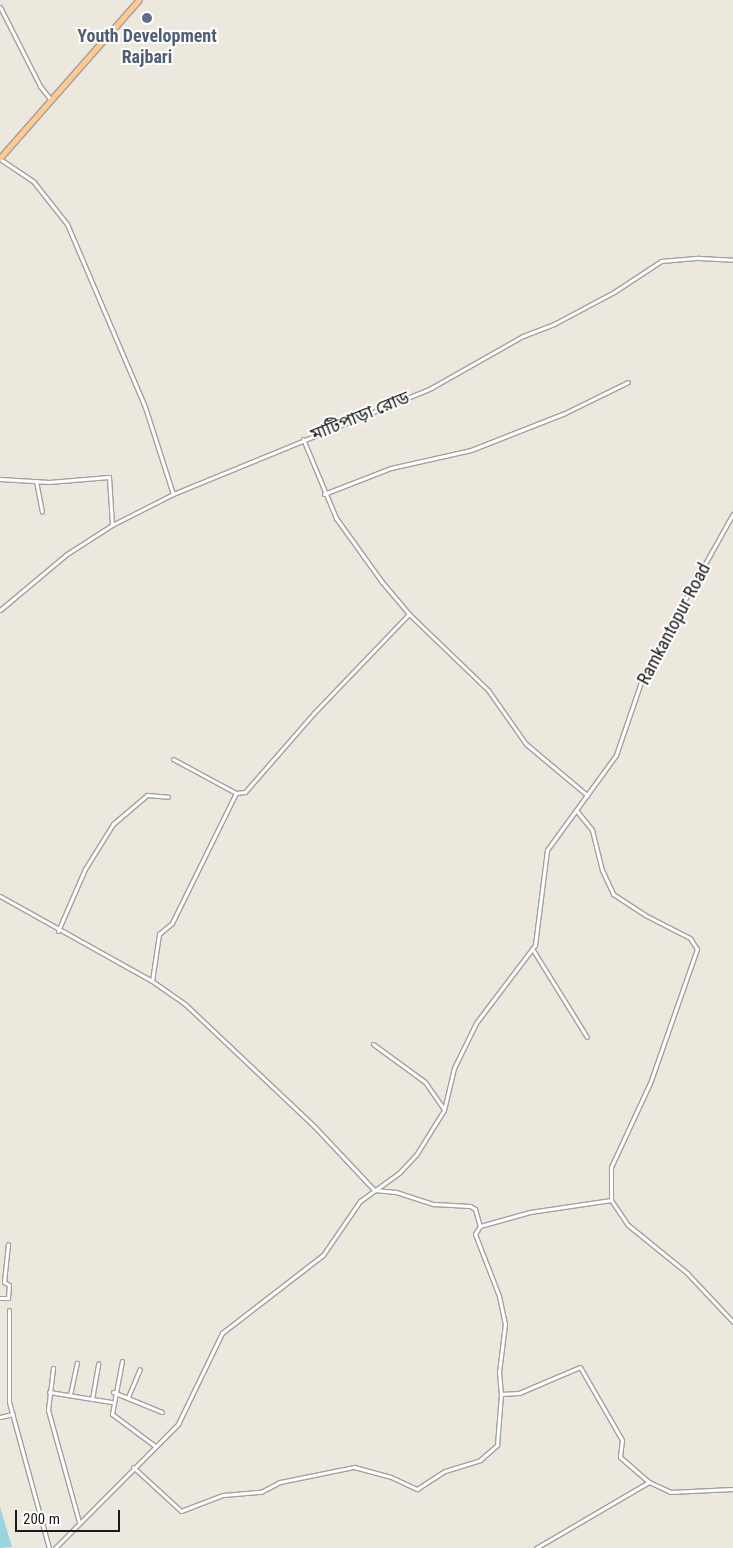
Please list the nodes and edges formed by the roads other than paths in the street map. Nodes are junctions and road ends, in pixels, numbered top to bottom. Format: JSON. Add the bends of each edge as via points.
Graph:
{"nodes":[{"id":1,"x":139,"y":0,"type":"edge"},
{"id":2,"x":0,"y":7,"type":"edge"},
{"id":3,"x":51,"y":100,"type":"junction"},
{"id":4,"x":0,"y":158,"type":"edge"},
{"id":5,"x":733,"y":260,"type":"edge"},
{"id":6,"x":628,"y":382,"type":"dead end"},
{"id":7,"x":303,"y":439,"type":"junction"},
{"id":8,"x":0,"y":479,"type":"edge"},
{"id":9,"x":36,"y":481,"type":"junction"},
{"id":10,"x":173,"y":494,"type":"junction"},
{"id":11,"x":324,"y":494,"type":"junction"},
{"id":12,"x":42,"y":511,"type":"dead end"},
{"id":13,"x":733,"y":514,"type":"edge"},
{"id":14,"x":112,"y":525,"type":"junction"},
{"id":15,"x":0,"y":610,"type":"edge"},
{"id":16,"x":409,"y":614,"type":"junction"},
{"id":17,"x":173,"y":759,"type":"dead end"},
{"id":18,"x":236,"y":793,"type":"junction"},
{"id":19,"x":587,"y":795,"type":"junction"},
{"id":20,"x":168,"y":797,"type":"dead end"},
{"id":21,"x":576,"y":810,"type":"junction"},
{"id":22,"x":0,"y":896,"type":"edge"},
{"id":23,"x":58,"y":931,"type":"junction"},
{"id":24,"x":533,"y":950,"type":"junction"},
{"id":25,"x":152,"y":981,"type":"junction"},
{"id":26,"x":587,"y":1037,"type":"dead end"},
{"id":27,"x":373,"y":1044,"type":"dead end"},
{"id":28,"x":444,"y":1110,"type":"junction"},
{"id":29,"x":374,"y":1190,"type":"junction"},
{"id":30,"x":611,"y":1200,"type":"junction"},
{"id":31,"x":480,"y":1226,"type":"junction"},
{"id":32,"x":8,"y":1244,"type":"dead end"},
{"id":33,"x":0,"y":1298,"type":"edge"},
{"id":34,"x":9,"y":1310,"type":"dead end"},
{"id":35,"x":733,"y":1322,"type":"edge"},
{"id":36,"x":122,"y":1361,"type":"dead end"},
{"id":37,"x":77,"y":1363,"type":"dead end"},
{"id":38,"x":98,"y":1364,"type":"dead end"},
{"id":39,"x":53,"y":1368,"type":"dead end"},
{"id":40,"x":140,"y":1369,"type":"dead end"},
{"id":41,"x":49,"y":1392,"type":"junction"},
{"id":42,"x":113,"y":1392,"type":"junction"},
{"id":43,"x":501,"y":1394,"type":"junction"},
{"id":44,"x":70,"y":1395,"type":"junction"},
{"id":45,"x":128,"y":1397,"type":"junction"},
{"id":46,"x":92,"y":1399,"type":"junction"},
{"id":47,"x":111,"y":1402,"type":"junction"},
{"id":48,"x":162,"y":1412,"type":"dead end"},
{"id":49,"x":13,"y":1414,"type":"junction"},
{"id":50,"x":0,"y":1416,"type":"edge"},
{"id":51,"x":155,"y":1446,"type":"junction"},
{"id":52,"x":133,"y":1467,"type":"junction"},
{"id":53,"x":649,"y":1482,"type":"junction"},
{"id":54,"x":733,"y":1490,"type":"edge"},
{"id":55,"x":80,"y":1522,"type":"junction"},
{"id":56,"x":49,"y":1548,"type":"edge"},
{"id":57,"x":55,"y":1548,"type":"edge"},
{"id":58,"x":536,"y":1548,"type":"edge"}],
"edges":[{"from":1,"to":3,"type":"main road"},
{"from":2,"to":3,"type":"street","via":[[40,86]]},
{"from":3,"to":4,"type":"main road"},
{"from":4,"to":10,"type":"street","via":[[33,181],[67,224],[145,407]]},
{"from":5,"to":7,"type":"street","name":"মাটিপাড়া রোড","via":[[666,258],[614,292],[554,324],[523,336],[432,388]]},
{"from":6,"to":11,"type":"street","via":[[565,413],[471,450],[391,468]]},
{"from":7,"to":10,"type":"street","name":"মাটিপাড়া রোড"},
{"from":7,"to":11,"type":"street"},
{"from":8,"to":9,"type":"street"},
{"from":9,"to":12,"type":"street"},
{"from":9,"to":14,"type":"street","via":[[109,477]]},
{"from":10,"to":14,"type":"street","name":"মাটিপাড়া রোড"},
{"from":11,"to":16,"type":"street","via":[[355,546]]},
{"from":13,"to":19,"type":"street","name":"Ramkantopur Road","via":[[644,673],[616,755]]},
{"from":14,"to":15,"type":"street","name":"মাটিপাড়া রোড","via":[[67,554]]},
{"from":16,"to":18,"type":"street","via":[[314,713],[257,781],[244,792]]},
{"from":16,"to":19,"type":"street","via":[[488,690],[526,744]]},
{"from":17,"to":18,"type":"street"},
{"from":18,"to":25,"type":"street","via":[[172,923],[158,934]]},
{"from":19,"to":21,"type":"street","name":"Ramkantopur Road"},
{"from":20,"to":23,"type":"street","via":[[147,795],[113,824],[85,869]]},
{"from":21,"to":24,"type":"street","name":"Ramkantopur Road","via":[[547,850]]},
{"from":21,"to":30,"type":"street","via":[[592,830],[602,870],[613,894],[690,938],[696,942],[697,948],[650,1083],[611,1167]]},
{"from":22,"to":23,"type":"street"},
{"from":23,"to":25,"type":"street"},
{"from":24,"to":26,"type":"street"},
{"from":24,"to":28,"type":"street","name":"Ramkantopur Road","via":[[474,1027],[454,1068]]},
{"from":25,"to":29,"type":"street","via":[[212,1028],[314,1126]]},
{"from":27,"to":28,"type":"street","via":[[426,1082]]},
{"from":28,"to":29,"type":"street","name":"Ramkantopur Road","via":[[409,1163]]},
{"from":29,"to":31,"type":"street","via":[[396,1192],[434,1204],[470,1206],[475,1209]]},
{"from":29,"to":51,"type":"street","name":"Ramkantopur Road","via":[[360,1201],[323,1255],[222,1333],[208,1356],[184,1414]]},
{"from":30,"to":31,"type":"street","via":[[530,1212]]},
{"from":30,"to":35,"type":"street","via":[[628,1224],[687,1273]]},
{"from":31,"to":43,"type":"street","via":[[475,1234],[499,1296],[505,1324],[499,1372]]},
{"from":32,"to":33,"type":"street","via":[[4,1282],[9,1285],[8,1298]]},
{"from":34,"to":49,"type":"street","via":[[9,1402]]},
{"from":36,"to":42,"type":"street"},
{"from":37,"to":44,"type":"street"},
{"from":38,"to":46,"type":"street"},
{"from":39,"to":41,"type":"street"},
{"from":40,"to":45,"type":"street"},
{"from":41,"to":44,"type":"street"},
{"from":41,"to":55,"type":"street","via":[[48,1410]]},
{"from":42,"to":45,"type":"street"},
{"from":42,"to":47,"type":"street"},
{"from":43,"to":52,"type":"street","via":[[497,1445],[480,1460],[445,1471],[417,1490],[391,1477],[354,1467],[280,1482],[261,1492],[223,1495],[181,1511]]},
{"from":43,"to":53,"type":"street","via":[[528,1390],[580,1368],[622,1440],[620,1457]]},
{"from":44,"to":46,"type":"street"},
{"from":45,"to":48,"type":"street"},
{"from":46,"to":47,"type":"street"},
{"from":47,"to":51,"type":"street","via":[[113,1416]]},
{"from":49,"to":50,"type":"street"},
{"from":49,"to":56,"type":"street"},
{"from":51,"to":52,"type":"street","name":"Ramkantopur Road"},
{"from":52,"to":55,"type":"street","name":"Ramkantopur Road"},
{"from":53,"to":54,"type":"street","via":[[670,1492]]},
{"from":53,"to":58,"type":"street"},
{"from":55,"to":57,"type":"street","name":"Ramkantopur Road"}]}
